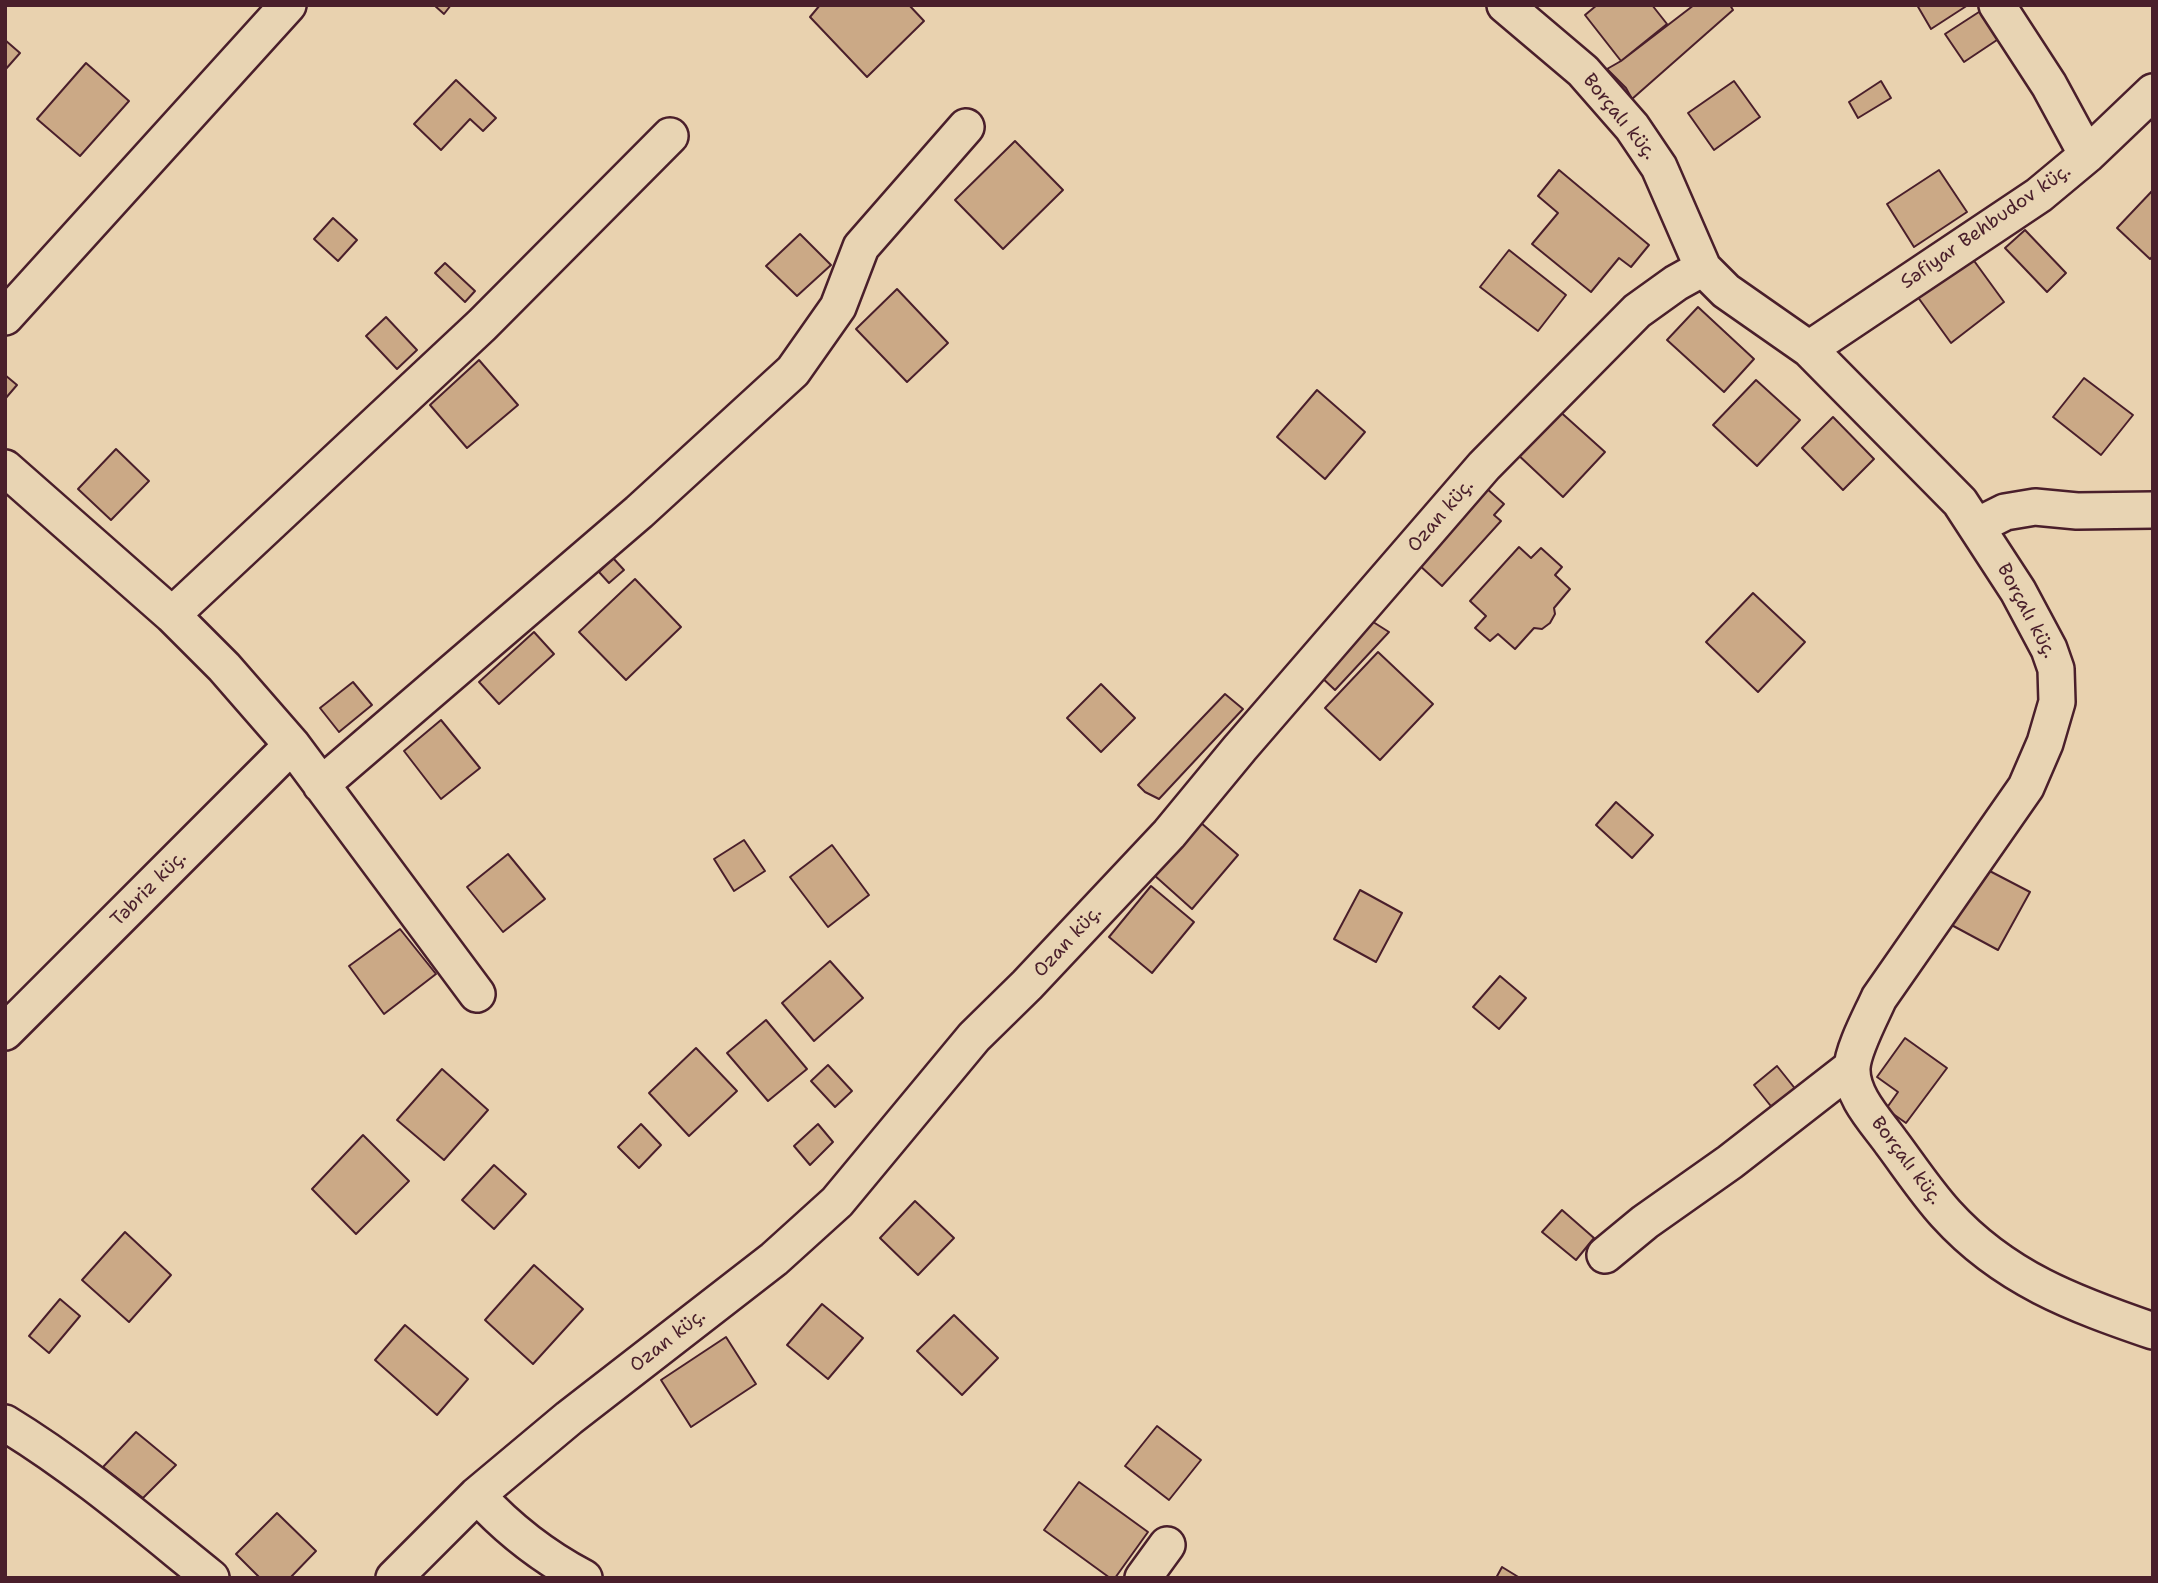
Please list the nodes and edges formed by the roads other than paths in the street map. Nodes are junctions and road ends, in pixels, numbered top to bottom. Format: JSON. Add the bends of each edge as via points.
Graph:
{"nodes":[{"id":1,"x":288,"y":5,"type":"edge"},
{"id":2,"x":1505,"y":5,"type":"edge"},
{"id":3,"x":1997,"y":5,"type":"edge"},
{"id":4,"x":2153,"y":92,"type":"edge"},
{"id":5,"x":966,"y":127,"type":"dead end"},
{"id":6,"x":670,"y":136,"type":"dead end"},
{"id":7,"x":2087,"y":155,"type":"junction"},
{"id":8,"x":1703,"y":268,"type":"junction"},
{"id":9,"x":5,"y":317,"type":"edge"},
{"id":10,"x":1809,"y":349,"type":"junction"},
{"id":11,"x":5,"y":468,"type":"edge"},
{"id":12,"x":2153,"y":510,"type":"edge"},
{"id":13,"x":1977,"y":526,"type":"junction"},
{"id":14,"x":172,"y":615,"type":"junction"},
{"id":15,"x":292,"y":745,"type":"junction"},
{"id":16,"x":321,"y":785,"type":"junction"},
{"id":17,"x":477,"y":994,"type":"dead end"},
{"id":18,"x":5,"y":1032,"type":"edge"},
{"id":19,"x":1852,"y":1067,"type":"junction"},
{"id":20,"x":1605,"y":1255,"type":"dead end"},
{"id":21,"x":2153,"y":1331,"type":"edge"},
{"id":22,"x":5,"y":1423,"type":"edge"},
{"id":23,"x":477,"y":1495,"type":"junction"},
{"id":24,"x":1167,"y":1545,"type":"dead end"},
{"id":25,"x":211,"y":1578,"type":"edge"},
{"id":26,"x":394,"y":1578,"type":"edge"},
{"id":27,"x":584,"y":1578,"type":"edge"},
{"id":28,"x":1143,"y":1578,"type":"edge"}],
"edges":[{"from":1,"to":9,"type":"street"},
{"from":2,"to":8,"type":"street","name":"Borçalı küç.","via":[[1583,71],[1632,127],[1659,167]]},
{"from":3,"to":7,"type":"street"},
{"from":4,"to":7,"type":"street","name":"Səfiyar Behbudov küç."},
{"from":5,"to":16,"type":"street","via":[[861,247],[838,307],[793,371],[639,512]]},
{"from":6,"to":14,"type":"street","via":[[482,326]]},
{"from":7,"to":10,"type":"street","name":"Səfiyar Behbudov küç.","via":[[2039,195]]},
{"from":8,"to":10,"type":"street","name":"Borçalı küç.","via":[[1726,291]]},
{"from":8,"to":23,"type":"street","name":"Ozan küç.","via":[[1637,311],[1484,467],[1169,834],[974,1037],[837,1202],[774,1259]]},
{"from":10,"to":13,"type":"street","name":"Borçalı küç.","via":[[1960,502]]},
{"from":11,"to":14,"type":"street"},
{"from":12,"to":13,"type":"street","via":[[2035,507],[2006,512]]},
{"from":13,"to":19,"type":"street","name":"Borçalı küç.","via":[[2049,649],[2056,669],[2057,702],[2026,787],[1879,998]]},
{"from":14,"to":15,"type":"street"},
{"from":15,"to":16,"type":"street"},
{"from":15,"to":18,"type":"street","name":"Təbriz küç."},
{"from":16,"to":17,"type":"street"},
{"from":19,"to":20,"type":"street"},
{"from":19,"to":21,"type":"street","name":"Borçalı küç.","via":[[1856,1088],[1870,1113],[1946,1214],[1979,1247],[2019,1275],[2079,1305]]},
{"from":22,"to":25,"type":"street","via":[[82,1474]]},
{"from":23,"to":26,"type":"street","name":"Ozan küç."},
{"from":23,"to":27,"type":"street","via":[[528,1543]]},
{"from":24,"to":28,"type":"street"}]}
